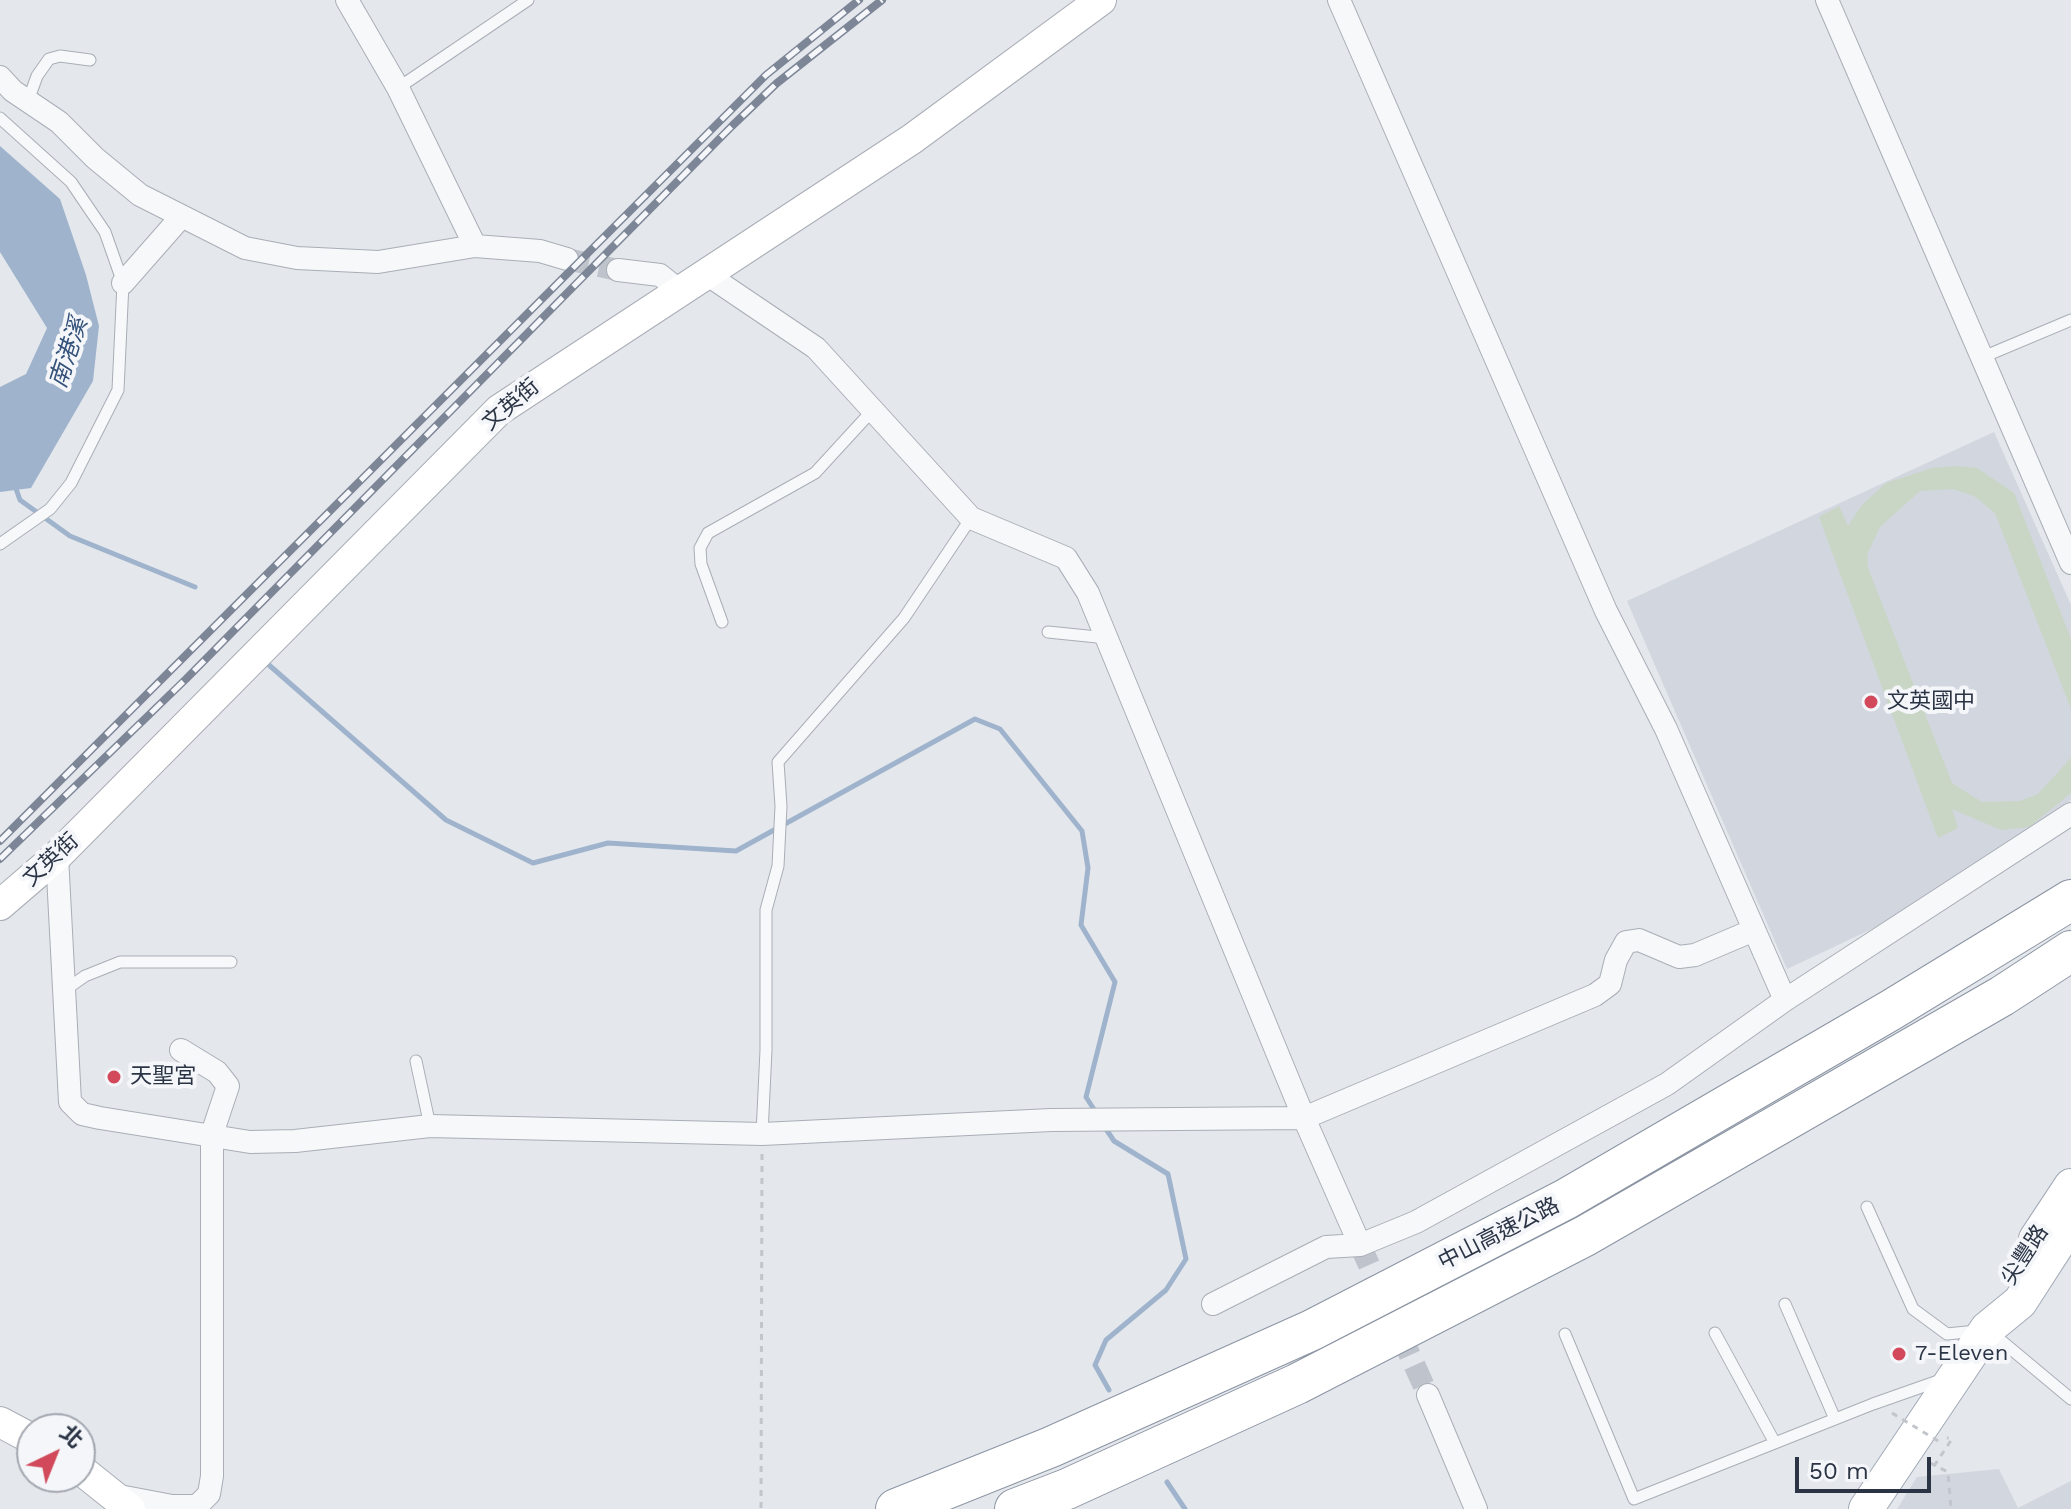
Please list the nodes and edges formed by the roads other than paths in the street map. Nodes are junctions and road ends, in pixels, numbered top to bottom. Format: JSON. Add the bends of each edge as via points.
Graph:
{"nodes":[{"id":1,"x":347,"y":0,"type":"edge"},
{"id":2,"x":528,"y":0,"type":"edge"},
{"id":3,"x":1101,"y":0,"type":"edge"},
{"id":4,"x":1339,"y":0,"type":"edge"},
{"id":5,"x":1827,"y":0,"type":"edge"},
{"id":6,"x":90,"y":60,"type":"dead end"},
{"id":7,"x":0,"y":77,"type":"edge"},
{"id":8,"x":398,"y":88,"type":"junction"},
{"id":9,"x":28,"y":101,"type":"junction"},
{"id":10,"x":0,"y":118,"type":"edge"},
{"id":11,"x":181,"y":217,"type":"junction"},
{"id":12,"x":475,"y":246,"type":"junction"},
{"id":13,"x":567,"y":259,"type":"tunnel mouth"},
{"id":14,"x":618,"y":270,"type":"tunnel mouth"},
{"id":15,"x":705,"y":273,"type":"junction"},
{"id":16,"x":123,"y":283,"type":"junction"},
{"id":17,"x":680,"y":291,"type":"junction"},
{"id":18,"x":2071,"y":320,"type":"edge"},
{"id":19,"x":1983,"y":357,"type":"junction"},
{"id":20,"x":871,"y":412,"type":"junction"},
{"id":21,"x":971,"y":518,"type":"junction"},
{"id":22,"x":0,"y":544,"type":"edge"},
{"id":23,"x":2071,"y":563,"type":"edge"},
{"id":24,"x":722,"y":622,"type":"dead end"},
{"id":25,"x":1048,"y":632,"type":"dead end"},
{"id":26,"x":1107,"y":638,"type":"junction"},
{"id":27,"x":2071,"y":814,"type":"edge"},
{"id":28,"x":57,"y":856,"type":"junction"},
{"id":29,"x":2071,"y":900,"type":"edge"},
{"id":30,"x":0,"y":905,"type":"edge"},
{"id":31,"x":1754,"y":930,"type":"junction"},
{"id":32,"x":2071,"y":951,"type":"edge"},
{"id":33,"x":231,"y":962,"type":"dead end"},
{"id":34,"x":65,"y":990,"type":"junction"},
{"id":35,"x":1785,"y":1000,"type":"junction"},
{"id":36,"x":181,"y":1050,"type":"dead end"},
{"id":37,"x":416,"y":1061,"type":"dead end"},
{"id":38,"x":1304,"y":1118,"type":"junction"},
{"id":39,"x":430,"y":1126,"type":"junction"},
{"id":40,"x":212,"y":1134,"type":"junction"},
{"id":41,"x":762,"y":1134,"type":"junction"},
{"id":42,"x":2071,"y":1186,"type":"edge"},
{"id":43,"x":1867,"y":1207,"type":"dead end"},
{"id":44,"x":2071,"y":1223,"type":"edge"},
{"id":45,"x":1360,"y":1245,"type":"junction"},
{"id":46,"x":1213,"y":1304,"type":"dead end"},
{"id":47,"x":1785,"y":1304,"type":"dead end"},
{"id":48,"x":1987,"y":1329,"type":"junction"},
{"id":49,"x":1715,"y":1333,"type":"dead end"},
{"id":50,"x":1565,"y":1334,"type":"dead end"},
{"id":51,"x":1954,"y":1376,"type":"junction"},
{"id":52,"x":1428,"y":1395,"type":"tunnel mouth"},
{"id":53,"x":2071,"y":1399,"type":"edge"},
{"id":54,"x":1835,"y":1419,"type":"junction"},
{"id":55,"x":1775,"y":1443,"type":"junction"},
{"id":56,"x":96,"y":1482,"type":"edge"},
{"id":57,"x":122,"y":1502,"type":"edge"},
{"id":58,"x":896,"y":1509,"type":"edge"},
{"id":59,"x":1015,"y":1509,"type":"edge"},
{"id":60,"x":1476,"y":1509,"type":"edge"},
{"id":61,"x":1866,"y":1509,"type":"edge"}],
"edges":[{"from":1,"to":8,"type":"street"},
{"from":2,"to":8,"type":"lane"},
{"from":3,"to":15,"type":"street","name":"文英街","via":[[912,139]]},
{"from":4,"to":31,"type":"street","via":[[1606,611],[1666,729]]},
{"from":5,"to":19,"type":"street"},
{"from":6,"to":9,"type":"lane","via":[[49,59]]},
{"from":7,"to":9,"type":"street"},
{"from":8,"to":12,"type":"street"},
{"from":9,"to":11,"type":"street","via":[[140,195]]},
{"from":10,"to":16,"type":"lane","via":[[71,182],[105,232]]},
{"from":11,"to":12,"type":"street","via":[[245,248],[297,258],[378,262]]},
{"from":11,"to":16,"type":"street"},
{"from":12,"to":13,"type":"street","via":[[540,251]]},
{"from":14,"to":17,"type":"street","via":[[660,275]]},
{"from":15,"to":17,"type":"street","name":"文英街"},
{"from":15,"to":20,"type":"street","via":[[816,348]]},
{"from":16,"to":22,"type":"lane","via":[[118,390],[71,483],[50,509]]},
{"from":17,"to":28,"type":"street","name":"文英街","via":[[499,410]]},
{"from":18,"to":19,"type":"lane"},
{"from":19,"to":23,"type":"street"},
{"from":20,"to":21,"type":"street"},
{"from":20,"to":24,"type":"lane","via":[[815,473],[708,533],[700,548],[701,564]]},
{"from":21,"to":26,"type":"street","via":[[1066,558]]},
{"from":21,"to":41,"type":"lane","via":[[904,618],[778,762],[778,866],[766,910]]},
{"from":25,"to":26,"type":"lane"},
{"from":26,"to":38,"type":"street"},
{"from":27,"to":35,"type":"street"},
{"from":28,"to":30,"type":"street","name":"文英街"},
{"from":28,"to":34,"type":"street"},
{"from":29,"to":58,"type":"highway","name":"中山高速公路","via":[[1566,1199],[1312,1330],[1051,1447]]},
{"from":31,"to":35,"type":"street"},
{"from":31,"to":38,"type":"street","via":[[1679,957],[1639,940],[1626,942],[1610,984],[1595,995]]},
{"from":32,"to":59,"type":"highway","name":"中山高速公路","via":[[1585,1236],[1297,1384]]},
{"from":33,"to":34,"type":"lane","via":[[120,962]]},
{"from":34,"to":40,"type":"street","via":[[70,1102],[82,1114]]},
{"from":35,"to":45,"type":"street","via":[[1667,1084],[1416,1222]]},
{"from":36,"to":40,"type":"street","via":[[217,1072],[228,1086]]},
{"from":37,"to":39,"type":"lane"},
{"from":38,"to":41,"type":"street","via":[[1100,1119]]},
{"from":38,"to":45,"type":"street"},
{"from":39,"to":40,"type":"street","via":[[295,1141],[250,1142]]},
{"from":39,"to":41,"type":"street"},
{"from":40,"to":57,"type":"street","via":[[209,1494],[197,1506]]},
{"from":42,"to":48,"type":"main road","name":"尖豐路","via":[[2001,1292]]},
{"from":43,"to":48,"type":"lane","via":[[1913,1309],[1947,1334]]},
{"from":44,"to":48,"type":"main road","name":"尖豐路","via":[[2020,1302]]},
{"from":45,"to":46,"type":"street","via":[[1326,1247]]},
{"from":47,"to":54,"type":"lane"},
{"from":48,"to":51,"type":"main road","name":"尖豐路"},
{"from":48,"to":53,"type":"lane"},
{"from":49,"to":55,"type":"lane"},
{"from":50,"to":55,"type":"lane","via":[[1634,1499]]},
{"from":51,"to":54,"type":"lane"},
{"from":51,"to":61,"type":"main road","name":"尖豐路","via":[[1919,1458]]},
{"from":52,"to":60,"type":"street"},
{"from":54,"to":55,"type":"lane"},
{"from":56,"to":57,"type":"street"}]}
